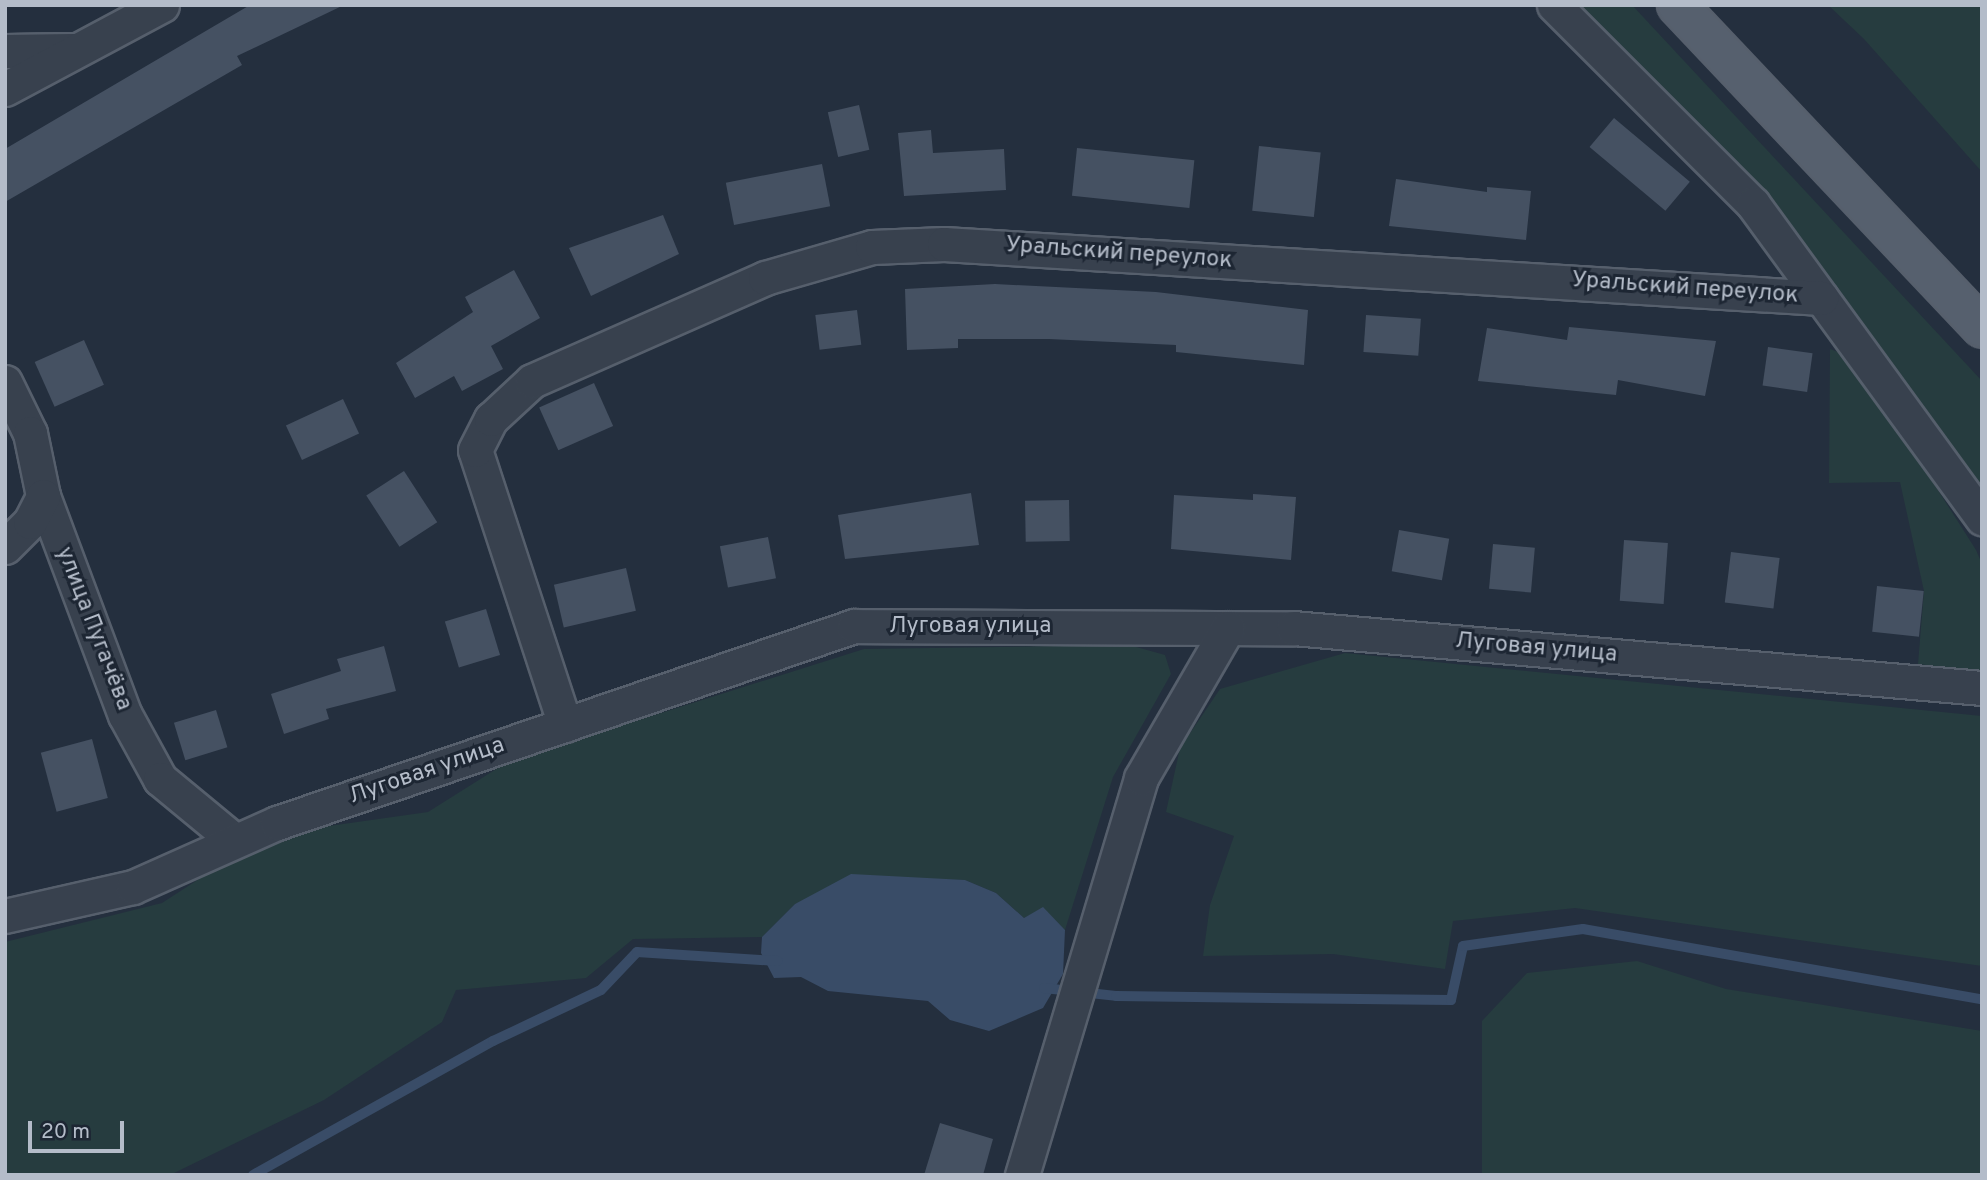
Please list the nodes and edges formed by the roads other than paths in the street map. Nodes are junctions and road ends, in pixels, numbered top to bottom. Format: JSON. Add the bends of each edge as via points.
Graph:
{"nodes":[{"id":1,"x":162,"y":5,"type":"edge"},
{"id":2,"x":1554,"y":5,"type":"edge"},
{"id":3,"x":1678,"y":5,"type":"edge"},
{"id":4,"x":79,"y":50,"type":"junction"},
{"id":5,"x":5,"y":51,"type":"edge"},
{"id":6,"x":5,"y":89,"type":"edge"},
{"id":7,"x":1821,"y":298,"type":"junction"},
{"id":8,"x":1982,"y":328,"type":"edge"},
{"id":9,"x":5,"y":382,"type":"edge"},
{"id":10,"x":43,"y":496,"type":"junction"},
{"id":11,"x":1982,"y":517,"type":"edge"},
{"id":12,"x":5,"y":547,"type":"edge"},
{"id":13,"x":1227,"y":628,"type":"junction"},
{"id":14,"x":1982,"y":688,"type":"edge"},
{"id":15,"x":565,"y":725,"type":"junction"},
{"id":16,"x":235,"y":841,"type":"junction"},
{"id":17,"x":5,"y":916,"type":"edge"},
{"id":18,"x":1022,"y":1175,"type":"edge"}],
"edges":[{"from":1,"to":4,"type":"street"},
{"from":2,"to":7,"type":"street","via":[[1753,204]]},
{"from":3,"to":8,"type":"main road"},
{"from":4,"to":5,"type":"street"},
{"from":4,"to":6,"type":"street"},
{"from":7,"to":11,"type":"street"},
{"from":7,"to":15,"type":"street","name":"Уральский переулок","via":[[944,244],[872,247],[765,278],[532,381],[491,419],[475,450]]},
{"from":9,"to":10,"type":"street","name":"улица Пугачёва","via":[[30,433]]},
{"from":10,"to":12,"type":"street","via":[[30,522]]},
{"from":10,"to":16,"type":"street","name":"улица Пугачёва","via":[[125,715],[160,779]]},
{"from":13,"to":14,"type":"street","name":"Луговая улица","via":[[1293,628]]},
{"from":13,"to":15,"type":"street","name":"Луговая улица","via":[[854,626]]},
{"from":13,"to":18,"type":"street","via":[[1141,778]]},
{"from":15,"to":16,"type":"street","name":"Луговая улица"},
{"from":16,"to":17,"type":"street","name":"Луговая улица","via":[[133,887]]}]}
